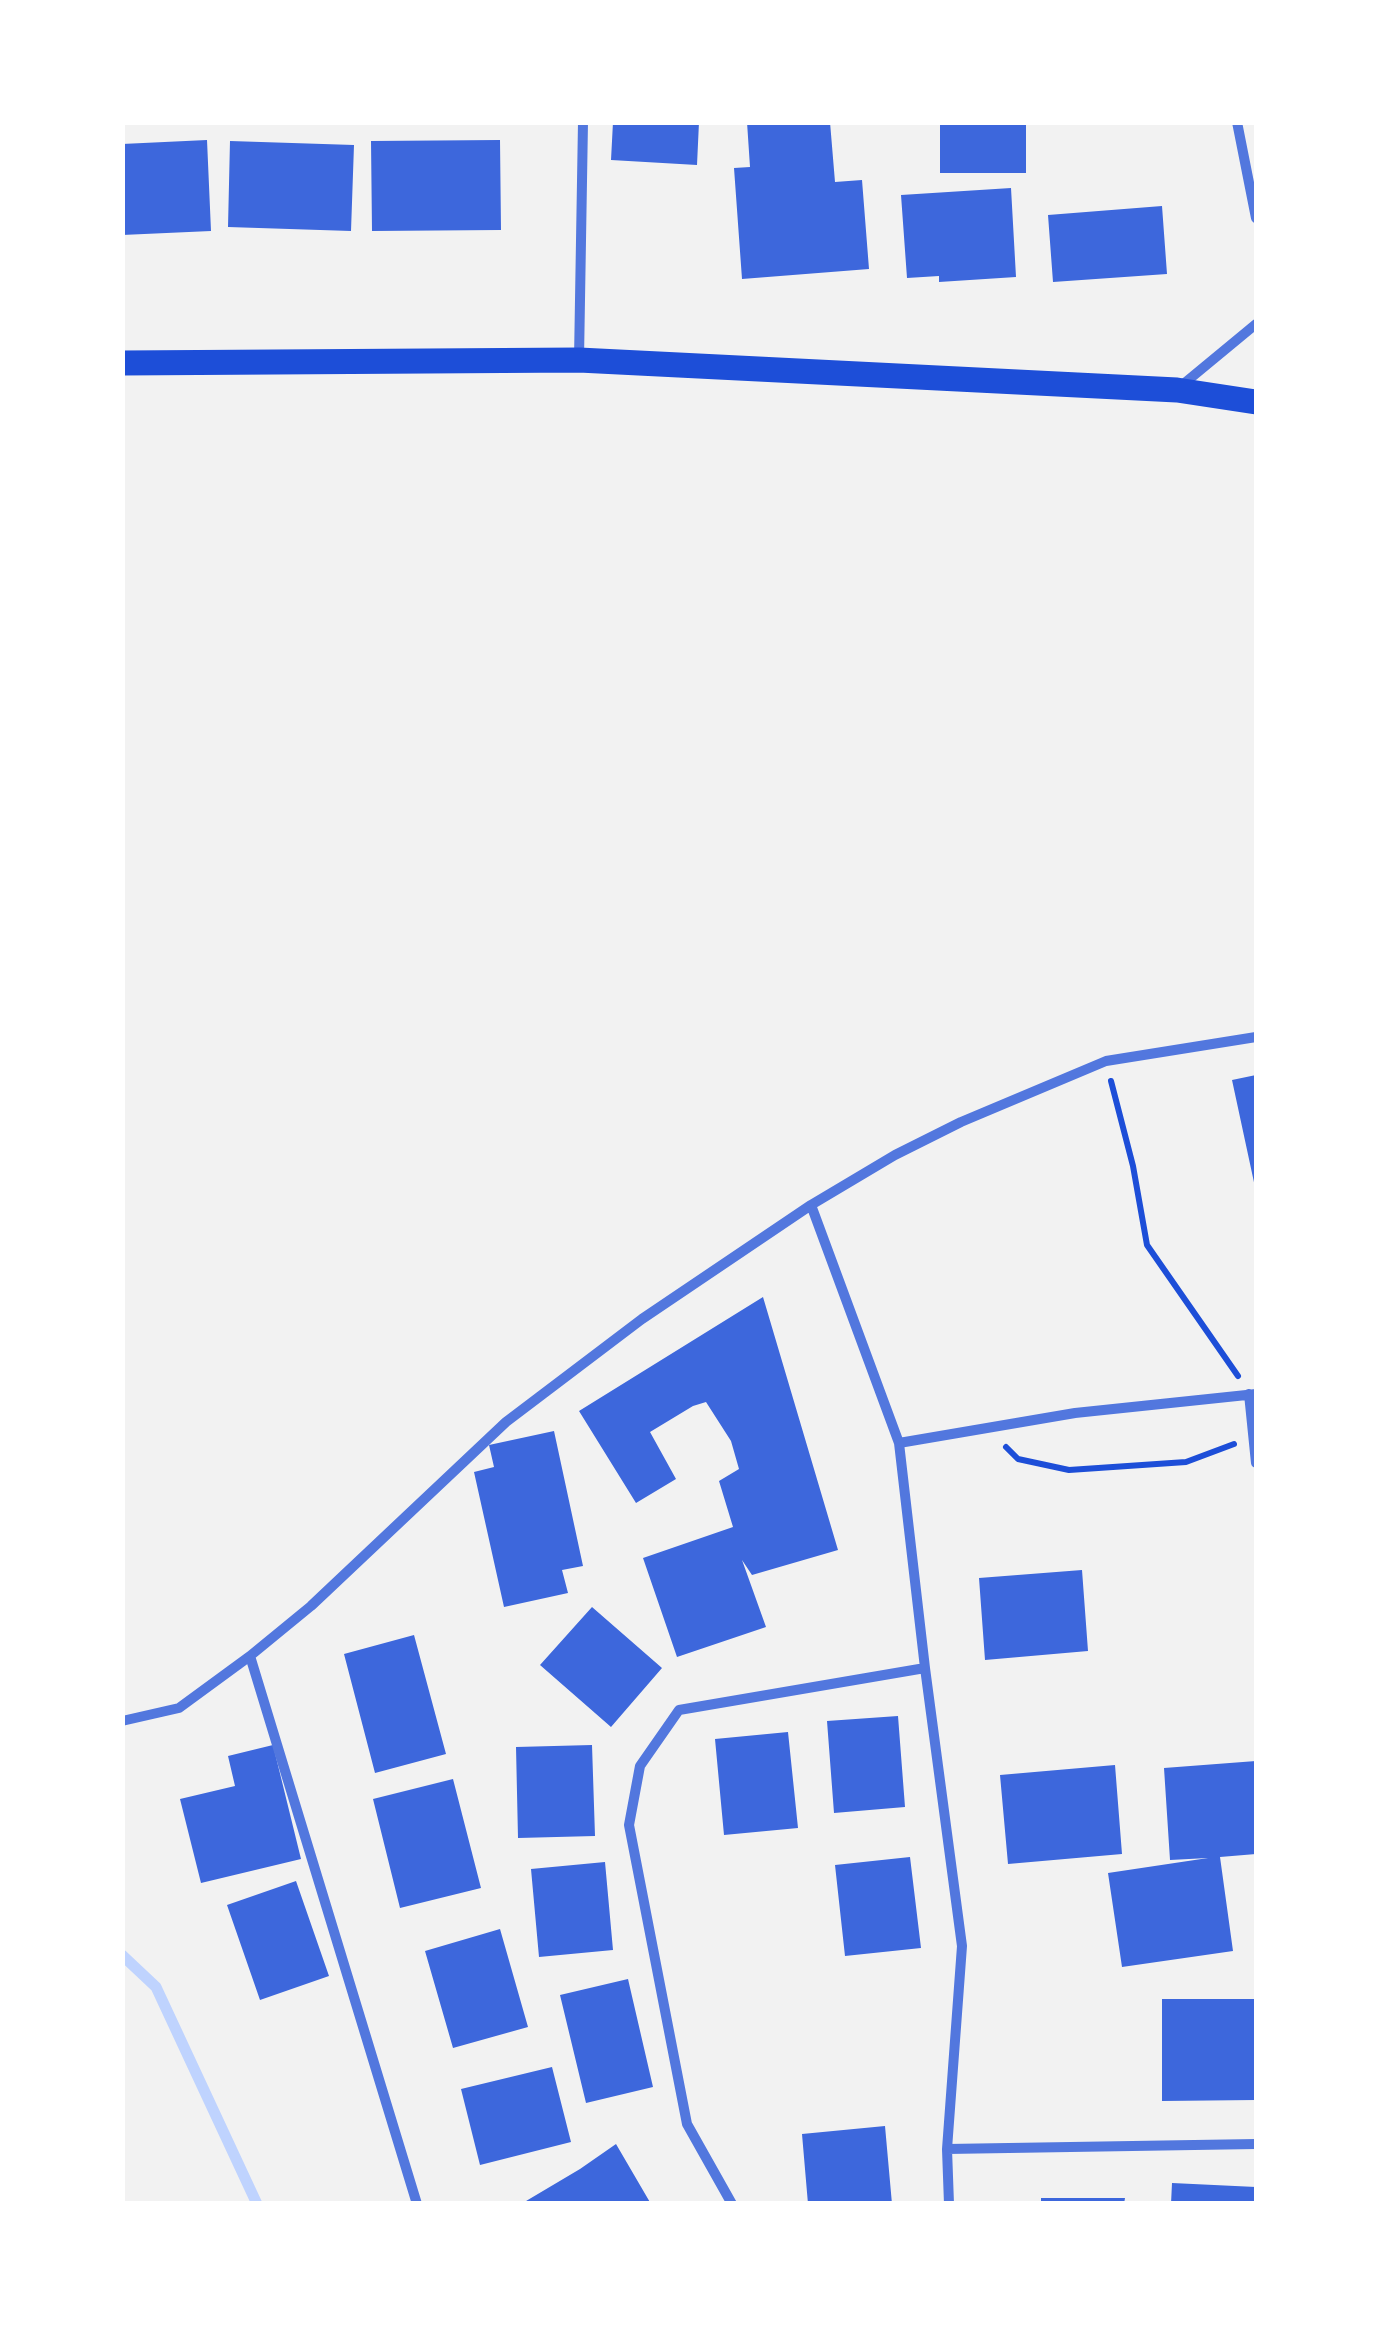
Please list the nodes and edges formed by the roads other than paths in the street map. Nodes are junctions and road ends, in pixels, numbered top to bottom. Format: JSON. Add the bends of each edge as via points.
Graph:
{"nodes":[{"id":1,"x":583,"y":122,"type":"edge"},
{"id":2,"x":1237,"y":122,"type":"edge"},
{"id":3,"x":1256,"y":218,"type":"edge"},
{"id":4,"x":1256,"y":324,"type":"edge"},
{"id":5,"x":579,"y":360,"type":"junction"},
{"id":6,"x":122,"y":363,"type":"edge"},
{"id":7,"x":1177,"y":390,"type":"junction"},
{"id":8,"x":1256,"y":402,"type":"edge"},
{"id":9,"x":1256,"y":1036,"type":"edge"},
{"id":10,"x":812,"y":1205,"type":"junction"},
{"id":11,"x":1253,"y":1394,"type":"edge"},
{"id":12,"x":899,"y":1442,"type":"junction"},
{"id":13,"x":1256,"y":1463,"type":"edge"},
{"id":14,"x":250,"y":1656,"type":"junction"},
{"id":15,"x":925,"y":1668,"type":"junction"},
{"id":16,"x":122,"y":1721,"type":"edge"},
{"id":17,"x":1256,"y":2144,"type":"edge"},
{"id":18,"x":948,"y":2149,"type":"junction"},
{"id":19,"x":417,"y":2204,"type":"edge"},
{"id":20,"x":732,"y":2204,"type":"edge"},
{"id":21,"x":948,"y":2204,"type":"edge"}],
"edges":[{"from":1,"to":5,"type":"street"},
{"from":2,"to":3,"type":"street"},
{"from":4,"to":7,"type":"street"},
{"from":5,"to":6,"type":"main road"},
{"from":5,"to":7,"type":"main road"},
{"from":7,"to":8,"type":"main road"},
{"from":9,"to":10,"type":"street","via":[[1106,1060],[961,1122]]},
{"from":10,"to":12,"type":"street"},
{"from":10,"to":14,"type":"street","via":[[506,1422]]},
{"from":11,"to":12,"type":"street","via":[[1075,1413]]},
{"from":11,"to":13,"type":"street"},
{"from":12,"to":15,"type":"street"},
{"from":14,"to":16,"type":"street","via":[[179,1708]]},
{"from":14,"to":19,"type":"street"},
{"from":15,"to":18,"type":"street","via":[[962,1946]]},
{"from":15,"to":20,"type":"street","via":[[679,1710],[640,1766],[630,1826],[687,2124]]},
{"from":17,"to":18,"type":"street"},
{"from":18,"to":21,"type":"street"}]}
